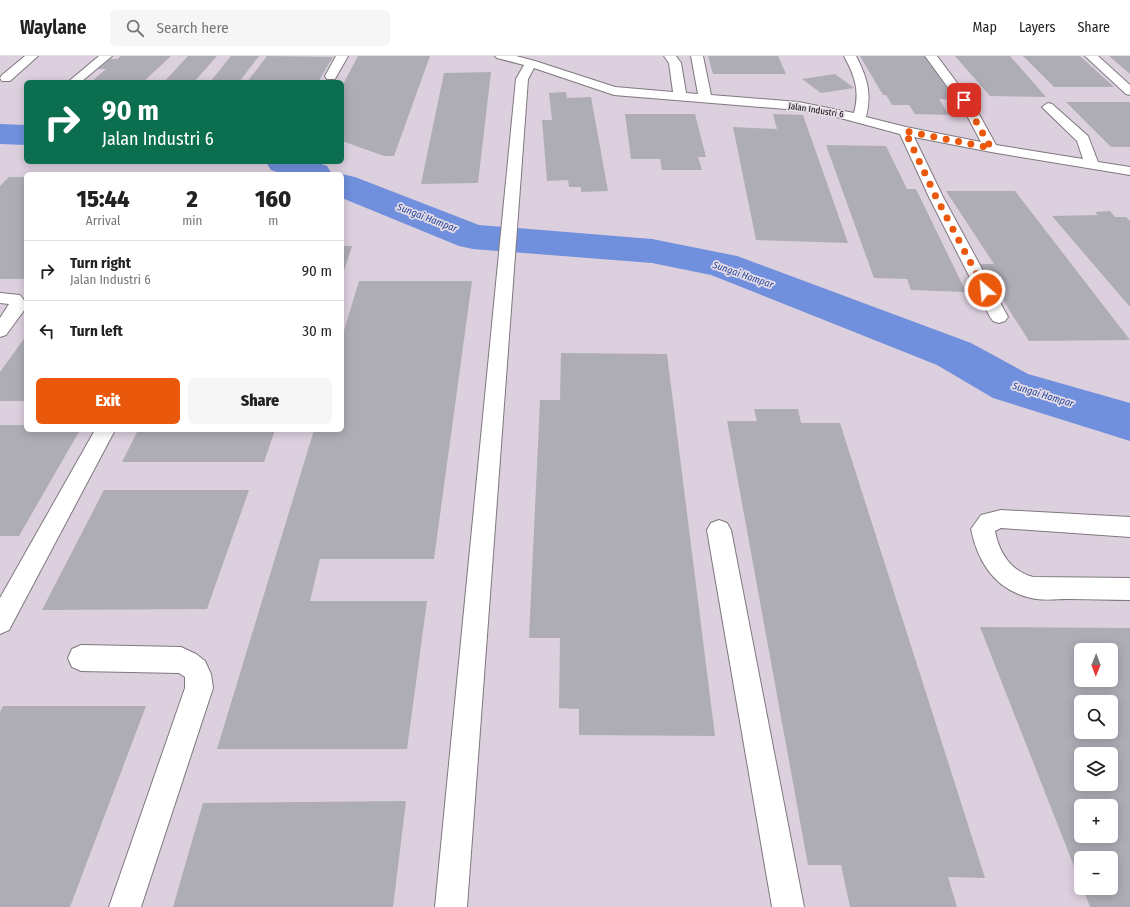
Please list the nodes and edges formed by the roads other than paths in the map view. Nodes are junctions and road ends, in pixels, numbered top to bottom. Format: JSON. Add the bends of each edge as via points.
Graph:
{"nodes":[{"id":1,"x":32,"y":56,"type":"edge"},
{"id":2,"x":106,"y":56,"type":"edge"},
{"id":3,"x":342,"y":56,"type":"edge"},
{"id":4,"x":501,"y":56,"type":"edge"},
{"id":5,"x":670,"y":56,"type":"edge"},
{"id":6,"x":697,"y":56,"type":"edge"},
{"id":7,"x":850,"y":56,"type":"edge"},
{"id":8,"x":931,"y":56,"type":"edge"},
{"id":9,"x":1091,"y":56,"type":"edge"},
{"id":10,"x":531,"y":63,"type":"junction"},
{"id":11,"x":331,"y":76,"type":"dead end"},
{"id":12,"x":6,"y":78,"type":"dead end"},
{"id":13,"x":76,"y":80,"type":"edge"},
{"id":14,"x":1130,"y":91,"type":"edge"},
{"id":15,"x":680,"y":96,"type":"junction"},
{"id":16,"x":705,"y":98,"type":"junction"},
{"id":17,"x":1048,"y":107,"type":"dead end"},
{"id":18,"x":860,"y":118,"type":"junction"},
{"id":19,"x":905,"y":131,"type":"junction"},
{"id":20,"x":991,"y":148,"type":"junction"},
{"id":21,"x":1093,"y":166,"type":"junction"},
{"id":22,"x":1130,"y":171,"type":"edge"},
{"id":23,"x":0,"y":298,"type":"edge"},
{"id":24,"x":999,"y":317,"type":"dead end"},
{"id":25,"x":0,"y":331,"type":"edge"},
{"id":26,"x":104,"y":432,"type":"edge"},
{"id":27,"x":1130,"y":527,"type":"edge"},
{"id":28,"x":719,"y":530,"type":"dead end"},
{"id":29,"x":1130,"y":589,"type":"edge"},
{"id":30,"x":0,"y":622,"type":"edge"},
{"id":31,"x":81,"y":658,"type":"dead end"},
{"id":32,"x":125,"y":907,"type":"edge"},
{"id":33,"x":451,"y":907,"type":"edge"},
{"id":34,"x":788,"y":907,"type":"edge"}],
"edges":[{"from":1,"to":12,"type":"street"},
{"from":2,"to":13,"type":"street"},
{"from":3,"to":11,"type":"street"},
{"from":4,"to":10,"type":"street","name":"Jalan Industri 6"},
{"from":5,"to":15,"type":"street","via":[[675,63]]},
{"from":6,"to":16,"type":"street"},
{"from":7,"to":18,"type":"street","via":[[862,77],[864,99]]},
{"from":8,"to":20,"type":"street","via":[[969,107]]},
{"from":9,"to":14,"type":"street"},
{"from":10,"to":15,"type":"street","name":"Jalan Industri 6","via":[[553,66],[614,91]]},
{"from":10,"to":33,"type":"street","via":[[522,79]]},
{"from":15,"to":16,"type":"street","name":"Jalan Industri 6"},
{"from":16,"to":18,"type":"street","name":"Jalan Industri 6","via":[[798,106]]},
{"from":17,"to":21,"type":"street","via":[[1083,139]]},
{"from":18,"to":19,"type":"street","name":"Jalan Industri 6"},
{"from":19,"to":20,"type":"street","name":"Jalan Industri 6"},
{"from":19,"to":24,"type":"street","via":[[936,197]]},
{"from":20,"to":21,"type":"street","name":"Jalan Industri 6"},
{"from":21,"to":22,"type":"street","name":"Jalan Industri 6"},
{"from":23,"to":25,"type":"street","via":[[14,299],[18,304]]},
{"from":26,"to":30,"type":"street"},
{"from":27,"to":29,"type":"street","via":[[1001,519],[990,522],[983,529],[985,540],[997,566],[1006,577],[1019,585],[1033,588]]},
{"from":28,"to":34,"type":"street"},
{"from":31,"to":32,"type":"street","via":[[181,660],[193,665],[199,675],[199,688]]}]}
